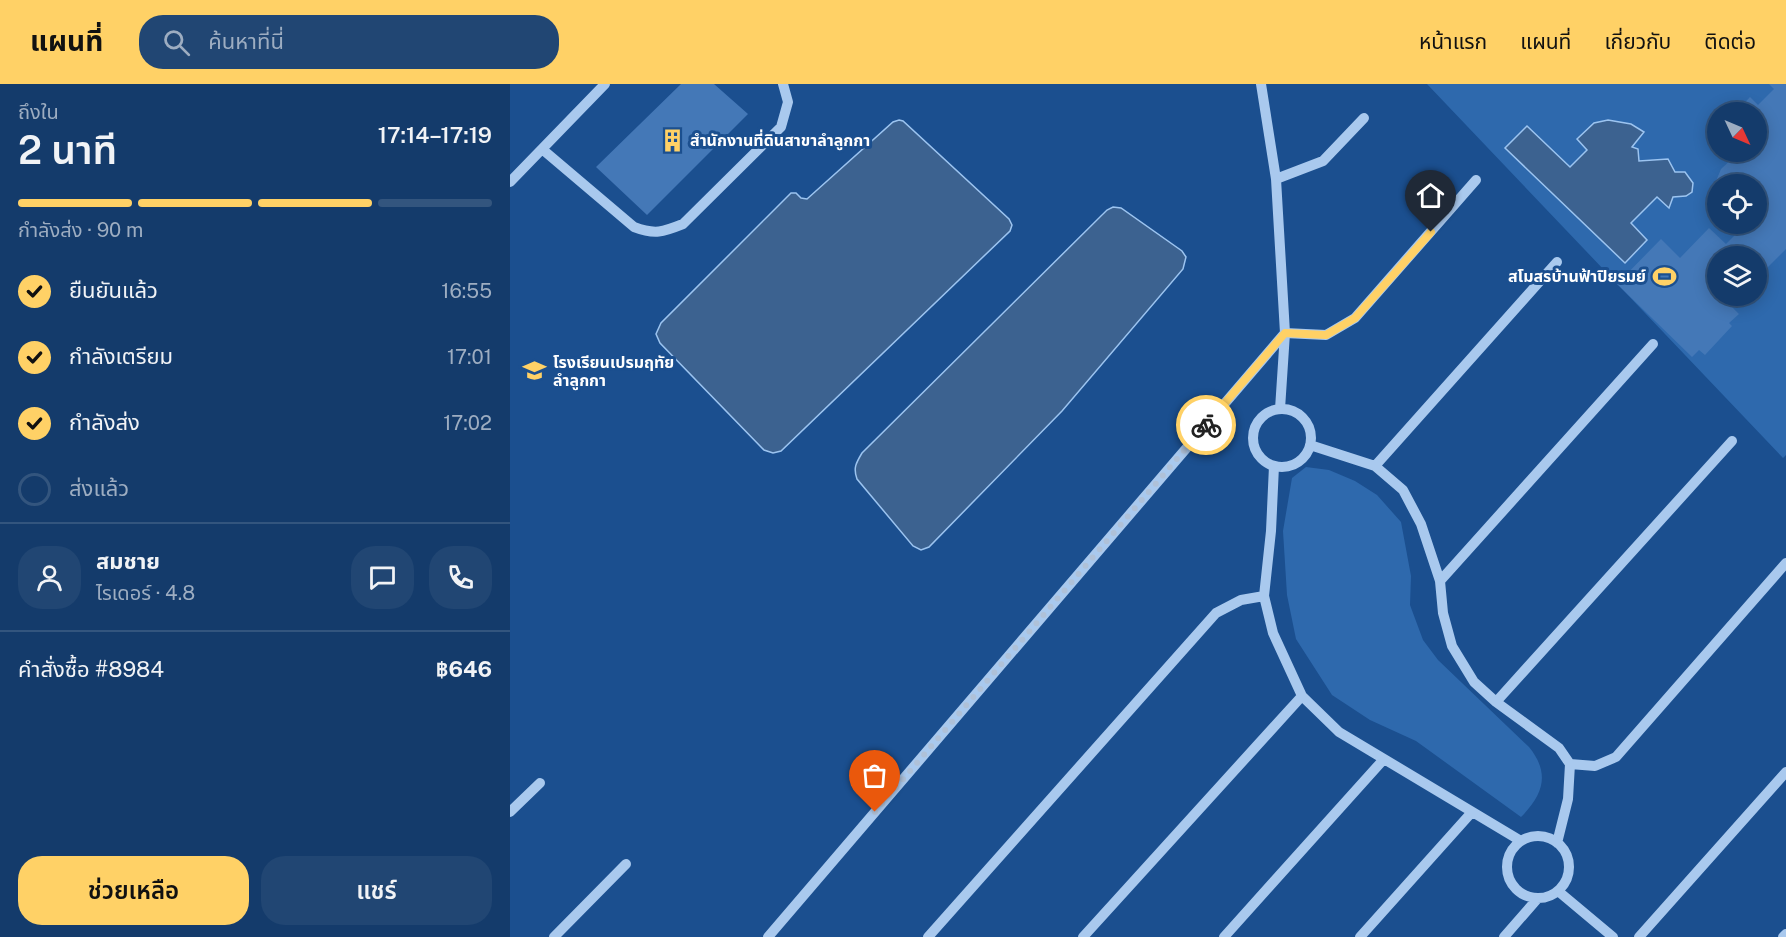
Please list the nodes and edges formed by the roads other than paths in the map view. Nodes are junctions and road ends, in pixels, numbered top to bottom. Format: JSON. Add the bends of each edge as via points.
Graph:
{"nodes":[{"id":1,"x":605,"y":84,"type":"edge"},
{"id":2,"x":783,"y":84,"type":"edge"},
{"id":3,"x":1261,"y":84,"type":"edge"},
{"id":4,"x":1364,"y":118,"type":"dead end"},
{"id":5,"x":542,"y":149,"type":"junction"},
{"id":6,"x":1276,"y":179,"type":"junction"},
{"id":7,"x":1476,"y":180,"type":"dead end"},
{"id":8,"x":510,"y":182,"type":"edge"},
{"id":9,"x":1557,"y":262,"type":"dead end"},
{"id":10,"x":1285,"y":333,"type":"junction"},
{"id":11,"x":1653,"y":344,"type":"dead end"},
{"id":12,"x":1280,"y":409,"type":"junction"},
{"id":13,"x":1732,"y":441,"type":"dead end"},
{"id":14,"x":1310,"y":445,"type":"junction"},
{"id":15,"x":1274,"y":466,"type":"junction"},
{"id":16,"x":1375,"y":466,"type":"junction"},
{"id":17,"x":1786,"y":563,"type":"edge"},
{"id":18,"x":1440,"y":581,"type":"junction"},
{"id":19,"x":1264,"y":596,"type":"junction"},
{"id":20,"x":1302,"y":696,"type":"junction"},
{"id":21,"x":1496,"y":702,"type":"junction"},
{"id":22,"x":1384,"y":759,"type":"junction"},
{"id":23,"x":1570,"y":764,"type":"junction"},
{"id":24,"x":1786,"y":772,"type":"edge"},
{"id":25,"x":540,"y":783,"type":"dead end"},
{"id":26,"x":510,"y":812,"type":"edge"},
{"id":27,"x":1472,"y":812,"type":"junction"},
{"id":28,"x":1521,"y":841,"type":"junction"},
{"id":29,"x":1557,"y":843,"type":"junction"},
{"id":30,"x":626,"y":864,"type":"dead end"},
{"id":31,"x":1557,"y":891,"type":"junction"},
{"id":32,"x":1538,"y":898,"type":"junction"},
{"id":33,"x":554,"y":937,"type":"edge"},
{"id":34,"x":768,"y":937,"type":"edge"},
{"id":35,"x":928,"y":937,"type":"edge"},
{"id":36,"x":1083,"y":937,"type":"edge"},
{"id":37,"x":1224,"y":937,"type":"edge"},
{"id":38,"x":1360,"y":937,"type":"edge"},
{"id":39,"x":1504,"y":937,"type":"edge"},
{"id":40,"x":1613,"y":937,"type":"edge"},
{"id":41,"x":1639,"y":937,"type":"edge"}],
"edges":[{"from":1,"to":5,"type":"street"},
{"from":2,"to":5,"type":"street","via":[[788,102],[781,127],[683,224],[671,229],[651,233],[634,227]]},
{"from":3,"to":6,"type":"street"},
{"from":4,"to":6,"type":"street","via":[[1323,161]]},
{"from":5,"to":8,"type":"street"},
{"from":6,"to":10,"type":"street"},
{"from":7,"to":10,"type":"street","via":[[1355,318],[1326,335]]},
{"from":9,"to":16,"type":"street"},
{"from":10,"to":12,"type":"street"},
{"from":10,"to":34,"type":"street"},
{"from":11,"to":18,"type":"street"},
{"from":12,"to":14,"type":"street","via":[[1304,419],[1309,427]]},
{"from":12,"to":15,"type":"street","via":[[1263,416],[1254,432],[1256,451]]},
{"from":13,"to":21,"type":"street"},
{"from":14,"to":15,"type":"street","via":[[1299,462]]},
{"from":14,"to":16,"type":"street"},
{"from":15,"to":19,"type":"street"},
{"from":16,"to":18,"type":"street","via":[[1403,490],[1421,524]]},
{"from":17,"to":23,"type":"street","via":[[1616,757],[1595,766]]},
{"from":18,"to":21,"type":"street","via":[[1452,646],[1474,682]]},
{"from":19,"to":20,"type":"street","via":[[1273,633]]},
{"from":19,"to":35,"type":"street","via":[[1241,600],[1216,613]]},
{"from":20,"to":22,"type":"street","via":[[1339,732]]},
{"from":20,"to":36,"type":"street"},
{"from":21,"to":23,"type":"street","via":[[1559,748]]},
{"from":22,"to":27,"type":"street"},
{"from":22,"to":37,"type":"street"},
{"from":23,"to":29,"type":"street","via":[[1568,799]]},
{"from":24,"to":41,"type":"street"},
{"from":25,"to":26,"type":"street"},
{"from":27,"to":28,"type":"street"},
{"from":27,"to":38,"type":"street"},
{"from":28,"to":29,"type":"street","via":[[1539,837]]},
{"from":28,"to":32,"type":"street","via":[[1509,854],[1509,880],[1521,893]]},
{"from":29,"to":31,"type":"street","via":[[1569,866]]},
{"from":30,"to":33,"type":"street"},
{"from":31,"to":32,"type":"street"},
{"from":31,"to":40,"type":"street"},
{"from":32,"to":39,"type":"street"}]}
